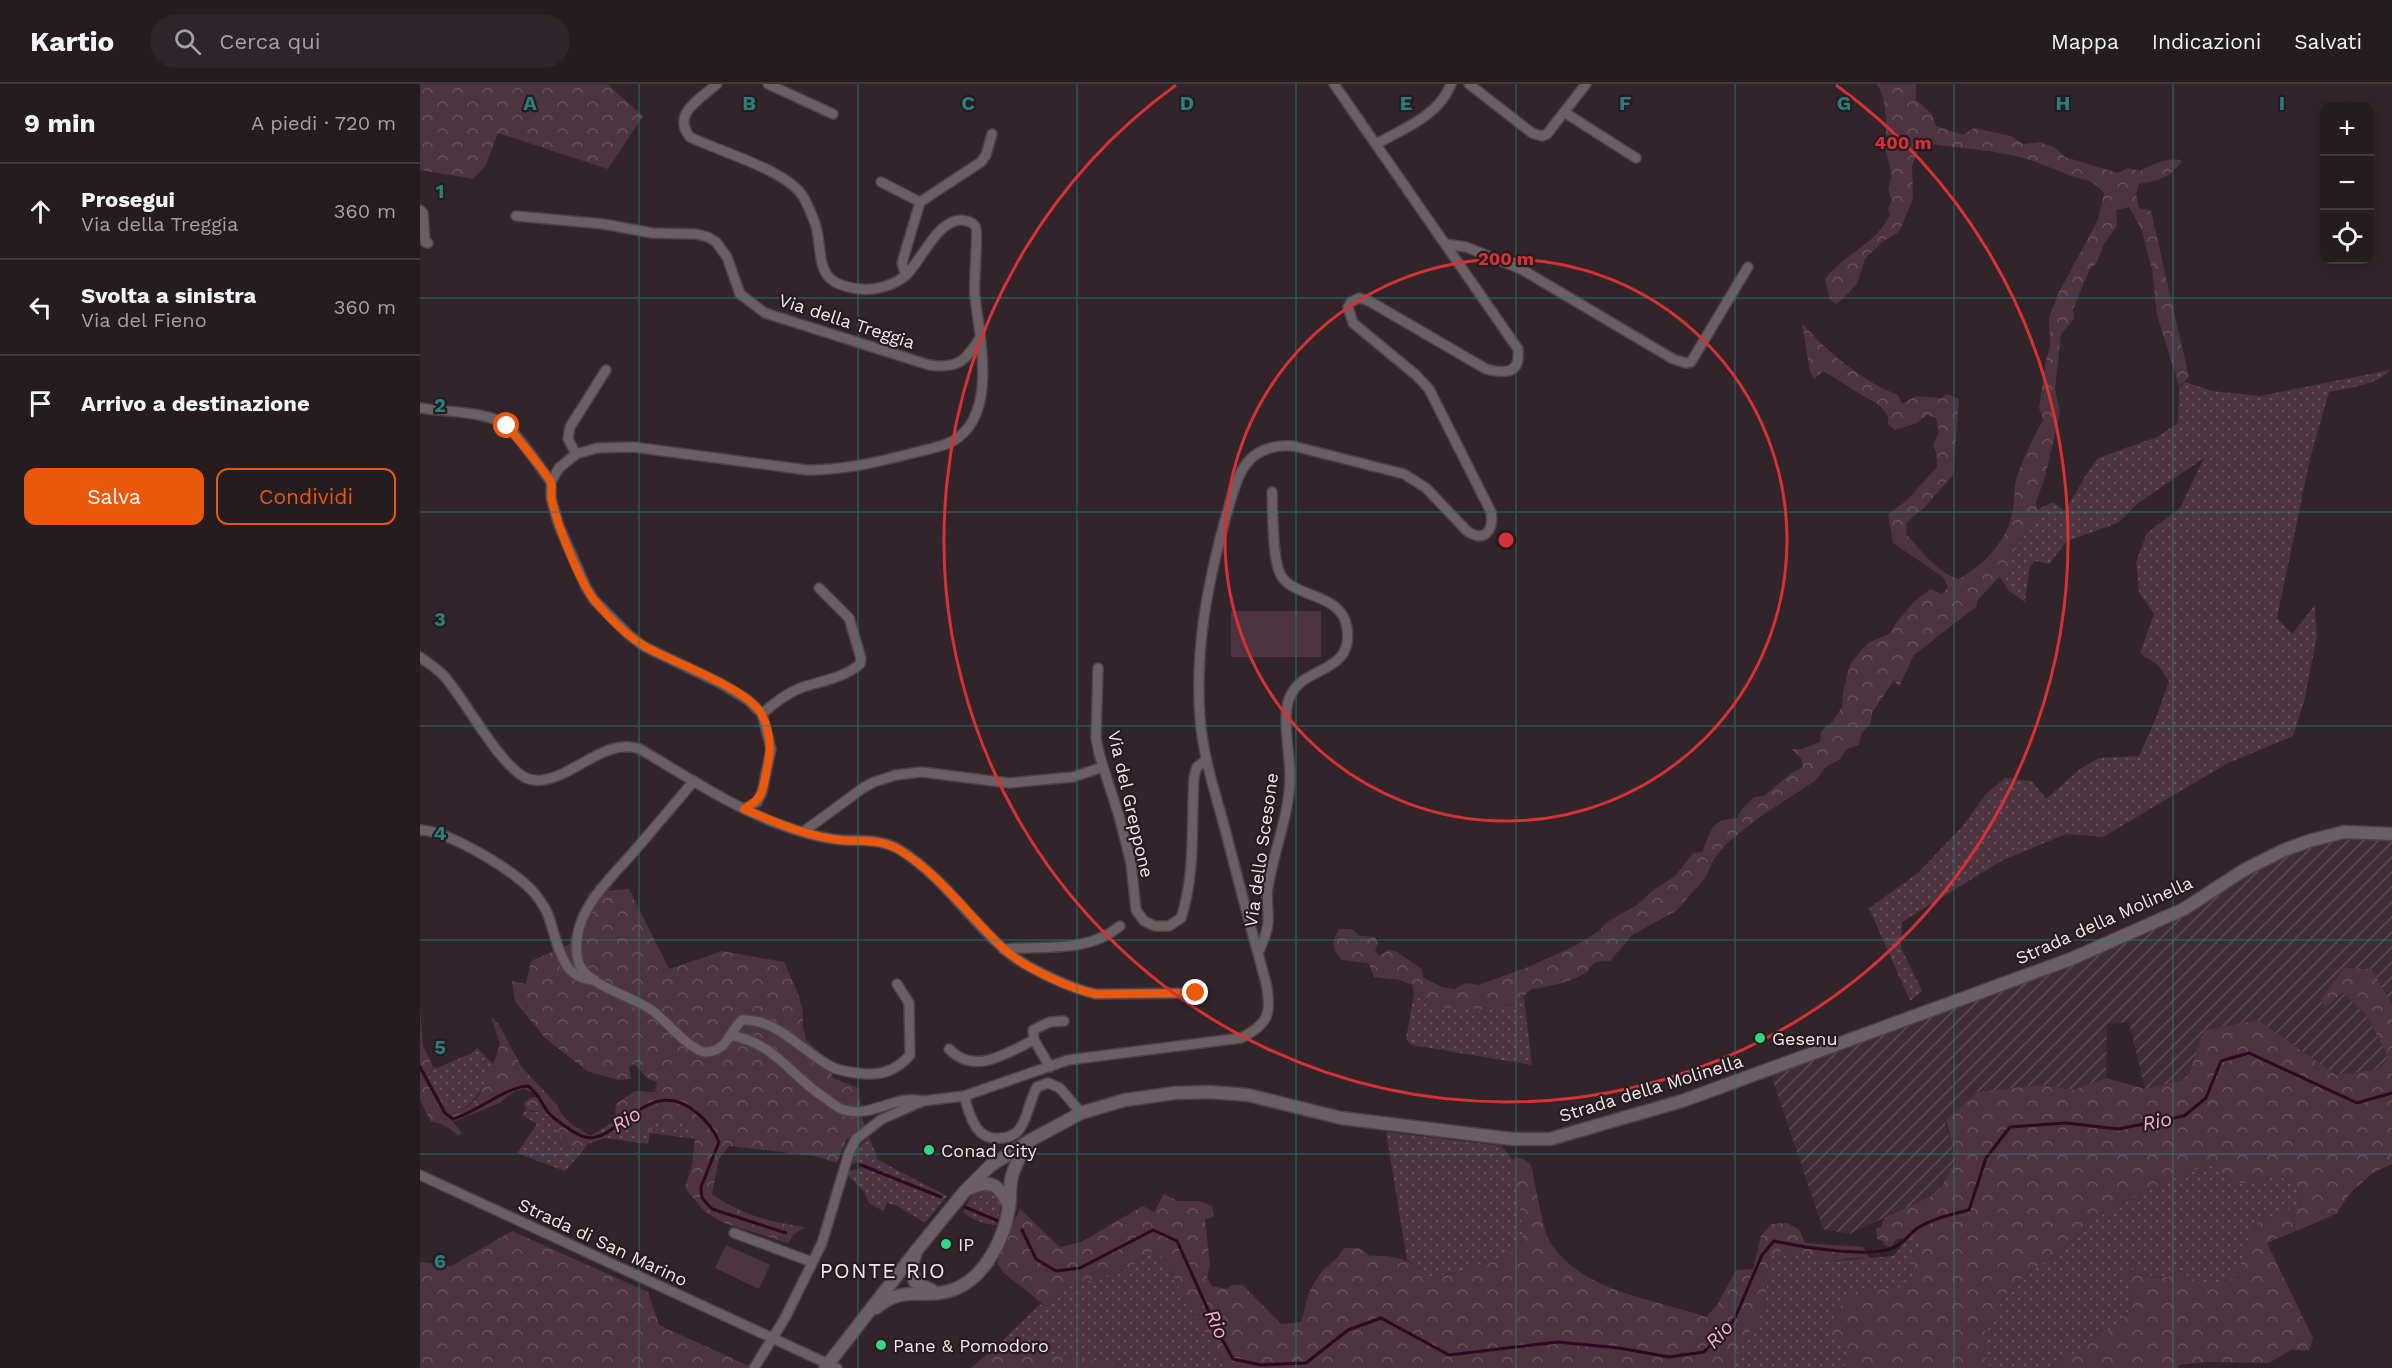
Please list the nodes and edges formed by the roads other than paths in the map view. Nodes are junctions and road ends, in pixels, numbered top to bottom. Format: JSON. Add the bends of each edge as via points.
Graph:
{"nodes":[{"id":1,"x":717,"y":84,"type":"edge"},
{"id":2,"x":768,"y":84,"type":"edge"},
{"id":3,"x":1334,"y":84,"type":"edge"},
{"id":4,"x":1451,"y":84,"type":"edge"},
{"id":5,"x":1469,"y":84,"type":"edge"},
{"id":6,"x":1586,"y":84,"type":"edge"},
{"id":7,"x":1564,"y":112,"type":"junction"},
{"id":8,"x":833,"y":114,"type":"dead end"},
{"id":9,"x":992,"y":134,"type":"dead end"},
{"id":10,"x":1376,"y":144,"type":"junction"},
{"id":11,"x":1636,"y":158,"type":"dead end"},
{"id":12,"x":881,"y":182,"type":"dead end"},
{"id":13,"x":920,"y":202,"type":"junction"},
{"id":14,"x":420,"y":210,"type":"edge"},
{"id":15,"x":516,"y":216,"type":"dead end"},
{"id":16,"x":428,"y":243,"type":"dead end"},
{"id":17,"x":1445,"y":244,"type":"junction"},
{"id":18,"x":1748,"y":267,"type":"dead end"},
{"id":19,"x":906,"y":275,"type":"junction"},
{"id":20,"x":980,"y":338,"type":"junction"},
{"id":21,"x":606,"y":370,"type":"dead end"},
{"id":22,"x":420,"y":408,"type":"edge"},
{"id":23,"x":576,"y":454,"type":"junction"},
{"id":24,"x":551,"y":482,"type":"junction"},
{"id":25,"x":1272,"y":492,"type":"dead end"},
{"id":26,"x":819,"y":588,"type":"dead end"},
{"id":27,"x":420,"y":657,"type":"edge"},
{"id":28,"x":1098,"y":668,"type":"dead end"},
{"id":29,"x":762,"y":714,"type":"junction"},
{"id":30,"x":1206,"y":760,"type":"junction"},
{"id":31,"x":1103,"y":767,"type":"junction"},
{"id":32,"x":694,"y":781,"type":"junction"},
{"id":33,"x":744,"y":809,"type":"junction"},
{"id":34,"x":420,"y":830,"type":"edge"},
{"id":35,"x":803,"y":832,"type":"junction"},
{"id":36,"x":2392,"y":834,"type":"edge"},
{"id":37,"x":1120,"y":926,"type":"dead end"},
{"id":38,"x":1004,"y":949,"type":"junction"},
{"id":39,"x":1258,"y":953,"type":"junction"},
{"id":40,"x":595,"y":980,"type":"junction"},
{"id":41,"x":897,"y":984,"type":"dead end"},
{"id":42,"x":1196,"y":993,"type":"dead end"},
{"id":43,"x":1064,"y":1021,"type":"dead end"},
{"id":44,"x":730,"y":1035,"type":"junction"},
{"id":45,"x":1034,"y":1040,"type":"junction"},
{"id":46,"x":949,"y":1049,"type":"dead end"},
{"id":47,"x":1050,"y":1067,"type":"junction"},
{"id":48,"x":964,"y":1096,"type":"junction"},
{"id":49,"x":923,"y":1101,"type":"junction"},
{"id":50,"x":1081,"y":1113,"type":"junction"},
{"id":51,"x":1029,"y":1141,"type":"junction"},
{"id":52,"x":990,"y":1166,"type":"junction"},
{"id":53,"x":420,"y":1175,"type":"edge"},
{"id":54,"x":1011,"y":1177,"type":"junction"},
{"id":55,"x":965,"y":1191,"type":"junction"},
{"id":56,"x":1010,"y":1208,"type":"junction"},
{"id":57,"x":734,"y":1233,"type":"dead end"},
{"id":58,"x":916,"y":1251,"type":"junction"},
{"id":59,"x":812,"y":1262,"type":"junction"},
{"id":60,"x":938,"y":1293,"type":"junction"},
{"id":61,"x":859,"y":1323,"type":"junction"},
{"id":62,"x":771,"y":1339,"type":"junction"},
{"id":63,"x":830,"y":1367,"type":"edge"},
{"id":64,"x":754,"y":1368,"type":"edge"}],
"edges":[{"from":1,"to":19,"type":"street","name":"Via della Treggia","via":[[687,111],[683,129],[690,137],[793,184],[815,224],[821,267],[828,277],[844,286],[872,290]]},
{"from":2,"to":8,"type":"street"},
{"from":3,"to":10,"type":"street"},
{"from":4,"to":10,"type":"street","via":[[1444,97],[1420,120]]},
{"from":5,"to":7,"type":"street","via":[[1532,133],[1542,136]]},
{"from":6,"to":7,"type":"street"},
{"from":7,"to":11,"type":"street"},
{"from":9,"to":13,"type":"street","via":[[981,162]]},
{"from":10,"to":17,"type":"street"},
{"from":12,"to":13,"type":"street"},
{"from":13,"to":19,"type":"street","via":[[902,263]]},
{"from":14,"to":16,"type":"street"},
{"from":15,"to":20,"type":"street","name":"Via della Treggia","via":[[708,237],[727,257],[740,294],[765,313],[929,365],[955,365],[966,360]]},
{"from":17,"to":18,"type":"street","via":[[1466,247],[1521,269],[1686,363],[1691,362]]},
{"from":17,"to":30,"type":"street","via":[[1518,350],[1516,366],[1507,372],[1486,369],[1359,298],[1348,307],[1349,316],[1429,389],[1491,512],[1490,530],[1474,536],[1426,488],[1404,474],[1293,447],[1277,445],[1254,454],[1233,491],[1204,608],[1200,717]]},
{"from":19,"to":20,"type":"street","name":"Via della Treggia","via":[[940,230],[960,220],[975,225],[978,232],[974,290]]},
{"from":20,"to":23,"type":"street","name":"Via della Treggia","via":[[983,376],[977,413],[967,430],[952,441],[918,451],[834,470],[807,470],[633,447],[597,448]]},
{"from":21,"to":23,"type":"street","via":[[570,427],[568,439]]},
{"from":22,"to":24,"type":"street","via":[[466,412],[507,426]]},
{"from":23,"to":24,"type":"street","via":[[559,468]]},
{"from":24,"to":29,"type":"street","via":[[559,526],[594,600],[645,647],[720,683]]},
{"from":25,"to":39,"type":"street","name":"Via dello Scesone","via":[[1276,559],[1282,578],[1337,610],[1347,625],[1348,639],[1338,661],[1299,682],[1288,702],[1289,798],[1268,889],[1266,933]]},
{"from":26,"to":29,"type":"street","via":[[849,618],[860,664],[839,676],[797,690]]},
{"from":27,"to":32,"type":"street","via":[[443,675],[507,762],[523,777],[551,778],[598,755],[631,746]]},
{"from":28,"to":31,"type":"street","name":"Via del Greppone","via":[[1096,738]]},
{"from":29,"to":33,"type":"street","via":[[771,749],[762,792],[757,802]]},
{"from":30,"to":31,"type":"street","name":"Via del Greppone","via":[[1197,767],[1194,777],[1190,878],[1185,905],[1181,918],[1169,926],[1144,921],[1136,910],[1131,863]]},
{"from":30,"to":39,"type":"street"},
{"from":31,"to":35,"type":"street","via":[[1073,777],[1009,783],[921,772],[896,776],[863,788]]},
{"from":32,"to":33,"type":"street"},
{"from":32,"to":40,"type":"street","via":[[596,895],[582,923],[577,954],[583,971]]},
{"from":33,"to":35,"type":"street"},
{"from":34,"to":40,"type":"street","via":[[453,838],[473,848],[534,892],[548,912],[570,970],[577,977]]},
{"from":35,"to":38,"type":"street","via":[[840,840],[876,841],[901,851],[935,878]]},
{"from":36,"to":50,"type":"main road","name":"Strada della Molinella","via":[[2344,832],[2284,850],[2244,870],[2184,909],[2071,959],[1682,1101],[1550,1139],[1512,1139],[1341,1118],[1248,1095],[1209,1092],[1125,1100]]},
{"from":37,"to":38,"type":"street","via":[[1107,937],[1081,945]]},
{"from":38,"to":42,"type":"street","via":[[1017,960],[1082,991]]},
{"from":39,"to":47,"type":"street","via":[[1269,1012],[1254,1031],[1241,1038],[1087,1056]]},
{"from":40,"to":44,"type":"street","via":[[653,1011],[704,1052],[718,1050]]},
{"from":41,"to":44,"type":"street","via":[[909,1003],[910,1055],[900,1066],[879,1075],[836,1069],[776,1029],[750,1019],[742,1020]]},
{"from":43,"to":45,"type":"street","via":[[1033,1030]]},
{"from":44,"to":49,"type":"street","via":[[761,1044],[785,1061],[810,1088],[843,1110],[862,1113],[910,1098]]},
{"from":45,"to":46,"type":"street","via":[[975,1063]]},
{"from":45,"to":47,"type":"street"},
{"from":47,"to":48,"type":"street"},
{"from":48,"to":49,"type":"street"},
{"from":48,"to":50,"type":"street","via":[[973,1125],[982,1135],[994,1139],[1018,1131],[1037,1087],[1048,1083],[1060,1088]]},
{"from":49,"to":59,"type":"street","via":[[882,1119],[856,1139],[822,1243]]},
{"from":50,"to":51,"type":"main road","name":"Strada della Molinella"},
{"from":51,"to":52,"type":"main road","name":"Strada della Molinella"},
{"from":51,"to":54,"type":"main road"},
{"from":52,"to":54,"type":"main road","via":[[1000,1167]]},
{"from":52,"to":55,"type":"main road","name":"Strada della Molinella"},
{"from":53,"to":62,"type":"street","name":"Strada di San Marino"},
{"from":54,"to":56,"type":"main road"},
{"from":55,"to":56,"type":"main road","via":[[987,1182],[995,1185]]},
{"from":55,"to":58,"type":"main road","name":"Strada della Molinella"},
{"from":56,"to":60,"type":"main road","via":[[1003,1234],[980,1272],[957,1289]]},
{"from":57,"to":59,"type":"street"},
{"from":58,"to":60,"type":"main road","via":[[911,1267],[915,1282]]},
{"from":58,"to":61,"type":"main road","name":"Strada della Molinella"},
{"from":59,"to":62,"type":"street"},
{"from":60,"to":61,"type":"main road","via":[[897,1294]]},
{"from":61,"to":63,"type":"main road"},
{"from":62,"to":63,"type":"street","name":"Strada di San Marino"},
{"from":62,"to":64,"type":"street"}]}
